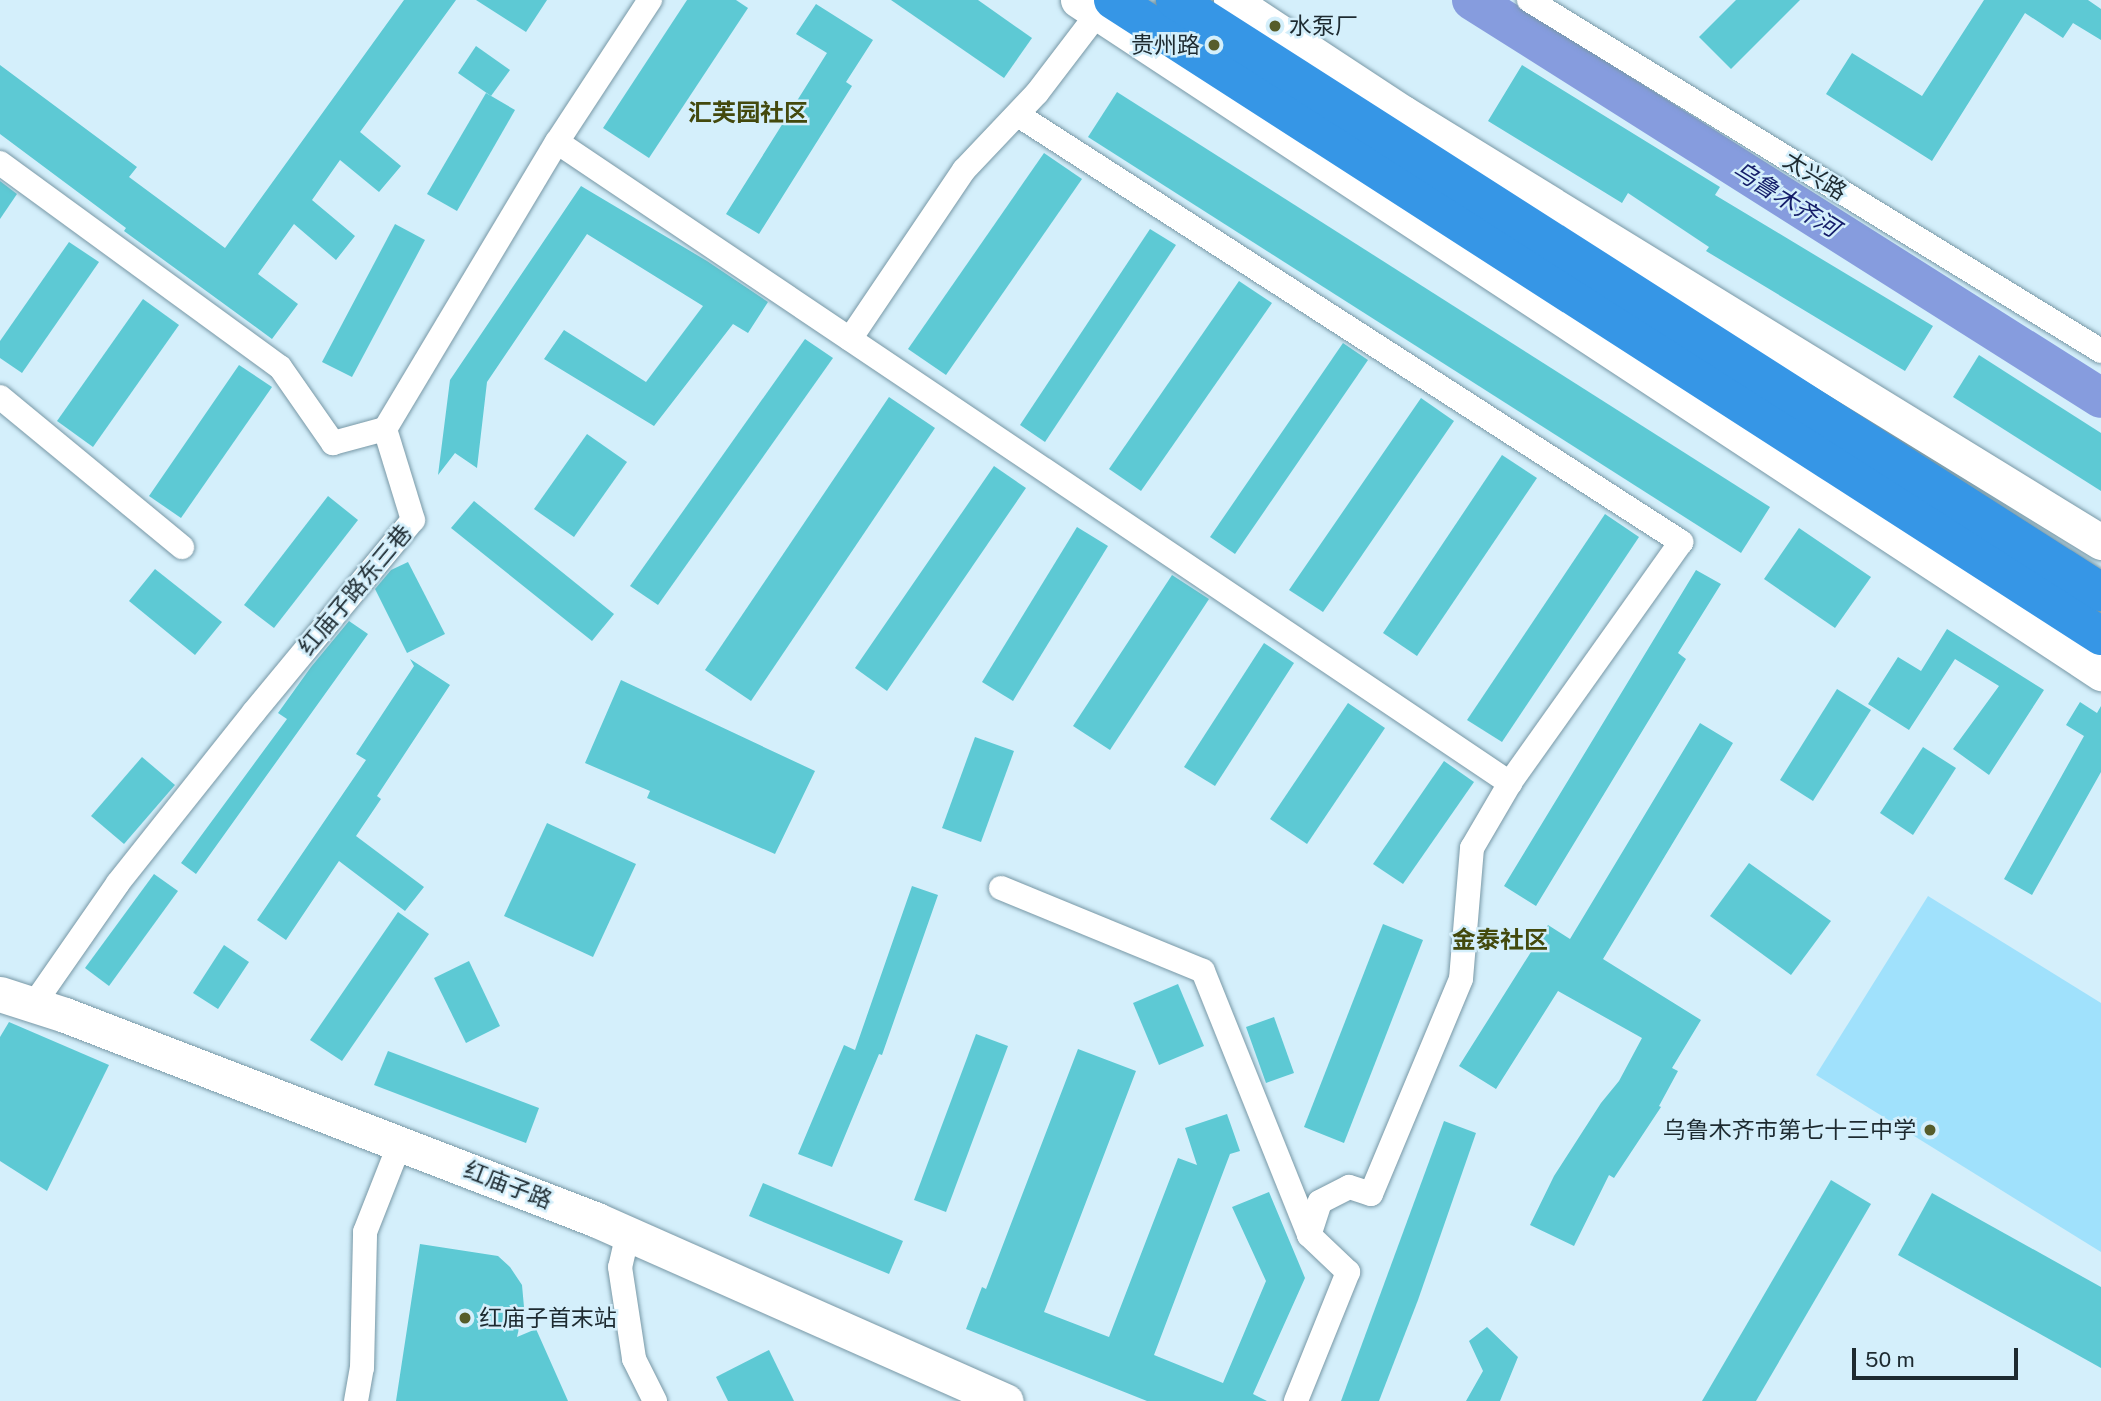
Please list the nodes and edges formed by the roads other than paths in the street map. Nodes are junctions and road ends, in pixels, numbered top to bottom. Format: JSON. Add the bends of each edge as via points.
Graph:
{"nodes":[{"id":1,"x":650,"y":0,"type":"edge"},
{"id":2,"x":1175,"y":0,"type":"edge"},
{"id":3,"x":1231,"y":0,"type":"edge"},
{"id":4,"x":1529,"y":0,"type":"edge"},
{"id":5,"x":1096,"y":4,"type":"edge"},
{"id":6,"x":1018,"y":115,"type":"junction"},
{"id":7,"x":557,"y":142,"type":"junction"},
{"id":8,"x":0,"y":163,"type":"edge"},
{"id":9,"x":850,"y":339,"type":"junction"},
{"id":10,"x":2101,"y":351,"type":"edge"},
{"id":11,"x":0,"y":397,"type":"edge"},
{"id":12,"x":385,"y":429,"type":"junction"},
{"id":13,"x":2101,"y":542,"type":"edge"},
{"id":14,"x":182,"y":547,"type":"dead end"},
{"id":15,"x":2101,"y":592,"type":"edge"},
{"id":16,"x":2101,"y":636,"type":"edge"},
{"id":17,"x":2101,"y":673,"type":"edge"},
{"id":18,"x":1510,"y":783,"type":"junction"},
{"id":19,"x":1002,"y":888,"type":"dead end"},
{"id":20,"x":0,"y":994,"type":"edge"},
{"id":21,"x":34,"y":1004,"type":"junction"},
{"id":22,"x":400,"y":1143,"type":"junction"},
{"id":23,"x":628,"y":1233,"type":"junction"},
{"id":24,"x":1309,"y":1235,"type":"junction"},
{"id":25,"x":356,"y":1401,"type":"edge"},
{"id":26,"x":655,"y":1401,"type":"edge"},
{"id":27,"x":1006,"y":1401,"type":"edge"},
{"id":28,"x":1296,"y":1401,"type":"edge"}],
"edges":[{"from":1,"to":7,"type":"street"},
{"from":2,"to":15,"type":"highway"},
{"from":3,"to":13,"type":"main road","via":[[1415,121]]},
{"from":4,"to":10,"type":"street","name":"太兴路"},
{"from":5,"to":6,"type":"street"},
{"from":5,"to":16,"type":"highway"},
{"from":5,"to":17,"type":"main road"},
{"from":6,"to":9,"type":"street","via":[[964,170]]},
{"from":6,"to":18,"type":"street","via":[[1681,542]]},
{"from":7,"to":9,"type":"street"},
{"from":7,"to":12,"type":"street"},
{"from":8,"to":12,"type":"street","via":[[279,367],[333,443]]},
{"from":9,"to":18,"type":"street"},
{"from":11,"to":14,"type":"street"},
{"from":12,"to":21,"type":"street","name":"红庙子路东三巷","via":[[413,520],[118,883]]},
{"from":18,"to":24,"type":"street","via":[[1472,848],[1461,979],[1371,1194],[1349,1187],[1320,1202]]},
{"from":19,"to":24,"type":"street","via":[[1203,971]]},
{"from":20,"to":21,"type":"main road","name":"红庙子路"},
{"from":21,"to":22,"type":"main road","name":"红庙子路"},
{"from":22,"to":23,"type":"main road","name":"红庙子路"},
{"from":22,"to":25,"type":"street","via":[[365,1232],[362,1368]]},
{"from":23,"to":26,"type":"street","via":[[620,1267],[634,1359]]},
{"from":23,"to":27,"type":"main road","name":"红庙子路"},
{"from":24,"to":28,"type":"street","via":[[1349,1272]]}]}
